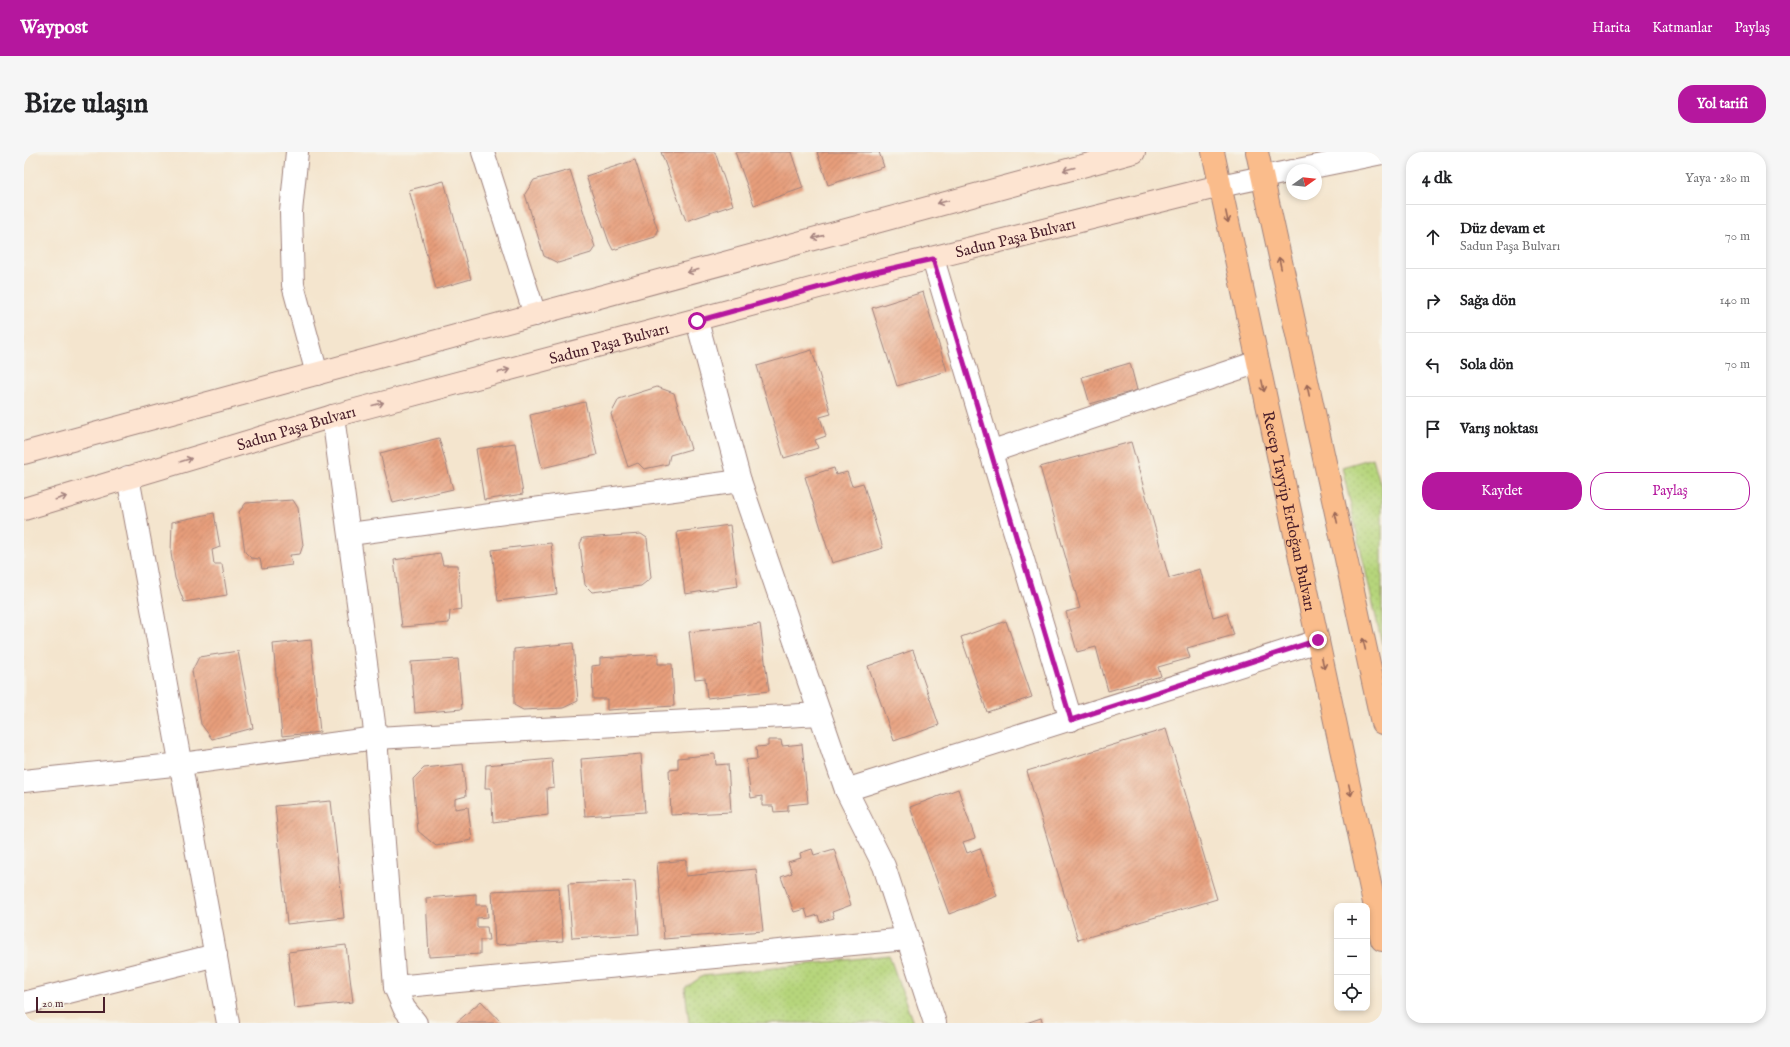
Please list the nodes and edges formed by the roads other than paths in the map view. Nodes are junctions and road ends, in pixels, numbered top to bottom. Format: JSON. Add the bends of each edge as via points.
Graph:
{"nodes":[{"id":1,"x":297,"y":152,"type":"edge"},
{"id":2,"x":483,"y":152,"type":"edge"},
{"id":3,"x":1134,"y":152,"type":"edge"},
{"id":4,"x":1213,"y":152,"type":"edge"},
{"id":5,"x":1256,"y":152,"type":"edge"},
{"id":6,"x":1382,"y":153,"type":"edge"},
{"id":7,"x":1322,"y":165,"type":"edge"},
{"id":8,"x":1286,"y":172,"type":"edge"},
{"id":9,"x":1262,"y":177,"type":"junction"},
{"id":10,"x":1220,"y":186,"type":"junction"},
{"id":11,"x":933,"y":259,"type":"junction"},
{"id":12,"x":535,"y":315,"type":"junction"},
{"id":13,"x":697,"y":321,"type":"junction"},
{"id":14,"x":1258,"y":362,"type":"junction"},
{"id":15,"x":317,"y":374,"type":"junction"},
{"id":16,"x":333,"y":416,"type":"junction"},
{"id":17,"x":990,"y":452,"type":"junction"},
{"id":18,"x":24,"y":454,"type":"edge"},
{"id":19,"x":128,"y":477,"type":"junction"},
{"id":20,"x":740,"y":481,"type":"junction"},
{"id":21,"x":24,"y":509,"type":"edge"},
{"id":22,"x":350,"y":534,"type":"junction"},
{"id":23,"x":1318,"y":640,"type":"junction"},
{"id":24,"x":820,"y":714,"type":"junction"},
{"id":25,"x":1071,"y":720,"type":"junction"},
{"id":26,"x":1382,"y":723,"type":"edge"},
{"id":27,"x":376,"y":738,"type":"junction"},
{"id":28,"x":182,"y":764,"type":"junction"},
{"id":29,"x":24,"y":781,"type":"edge"},
{"id":30,"x":846,"y":790,"type":"junction"},
{"id":31,"x":907,"y":939,"type":"junction"},
{"id":32,"x":1382,"y":940,"type":"edge"},
{"id":33,"x":216,"y":955,"type":"junction"},
{"id":34,"x":395,"y":987,"type":"junction"},
{"id":35,"x":24,"y":1003,"type":"edge"},
{"id":36,"x":228,"y":1023,"type":"edge"},
{"id":37,"x":416,"y":1023,"type":"edge"},
{"id":38,"x":936,"y":1023,"type":"edge"}],
"edges":[{"from":1,"to":15,"type":"street","via":[[291,212],[293,285]]},
{"from":2,"to":12,"type":"street"},
{"from":3,"to":12,"type":"main road","one_way":true},
{"from":4,"to":10,"type":"highway","name":"Recep Tayyip Erdoğan Bulvarı"},
{"from":5,"to":9,"type":"highway"},
{"from":6,"to":7,"type":"street"},
{"from":8,"to":9,"type":"street"},
{"from":9,"to":10,"type":"street"},
{"from":26,"to":9,"type":"highway","one_way":true},
{"from":10,"to":11,"type":"main road","name":"Sadun Paşa Bulvarı"},
{"from":10,"to":14,"type":"highway","name":"Recep Tayyip Erdoğan Bulvarı","one_way":true},
{"from":11,"to":13,"type":"main road","name":"Sadun Paşa Bulvarı","via":[[871,273]]},
{"from":11,"to":17,"type":"street"},
{"from":12,"to":15,"type":"main road"},
{"from":16,"to":13,"type":"main road","name":"Sadun Paşa Bulvarı","one_way":true},
{"from":13,"to":20,"type":"street"},
{"from":14,"to":17,"type":"street"},
{"from":14,"to":23,"type":"highway","name":"Recep Tayyip Erdoğan Bulvarı","one_way":true},
{"from":15,"to":18,"type":"main road"},
{"from":19,"to":16,"type":"main road","name":"Sadun Paşa Bulvarı","one_way":true},
{"from":16,"to":22,"type":"street"},
{"from":17,"to":25,"type":"street"},
{"from":21,"to":19,"type":"main road","name":"Sadun Paşa Bulvarı","one_way":true},
{"from":19,"to":28,"type":"street"},
{"from":20,"to":22,"type":"street"},
{"from":20,"to":24,"type":"street"},
{"from":22,"to":27,"type":"street"},
{"from":23,"to":25,"type":"street"},
{"from":23,"to":32,"type":"highway","name":"Recep Tayyip Erdoğan Bulvarı","one_way":true},
{"from":24,"to":27,"type":"street"},
{"from":24,"to":30,"type":"street"},
{"from":25,"to":30,"type":"street"},
{"from":27,"to":28,"type":"street"},
{"from":27,"to":34,"type":"street"},
{"from":28,"to":29,"type":"street"},
{"from":28,"to":33,"type":"street"},
{"from":30,"to":31,"type":"street","via":[[884,866]]},
{"from":31,"to":34,"type":"street"},
{"from":31,"to":38,"type":"street"},
{"from":33,"to":35,"type":"street"},
{"from":33,"to":36,"type":"street"},
{"from":34,"to":37,"type":"street","via":[[404,1008]]}]}
